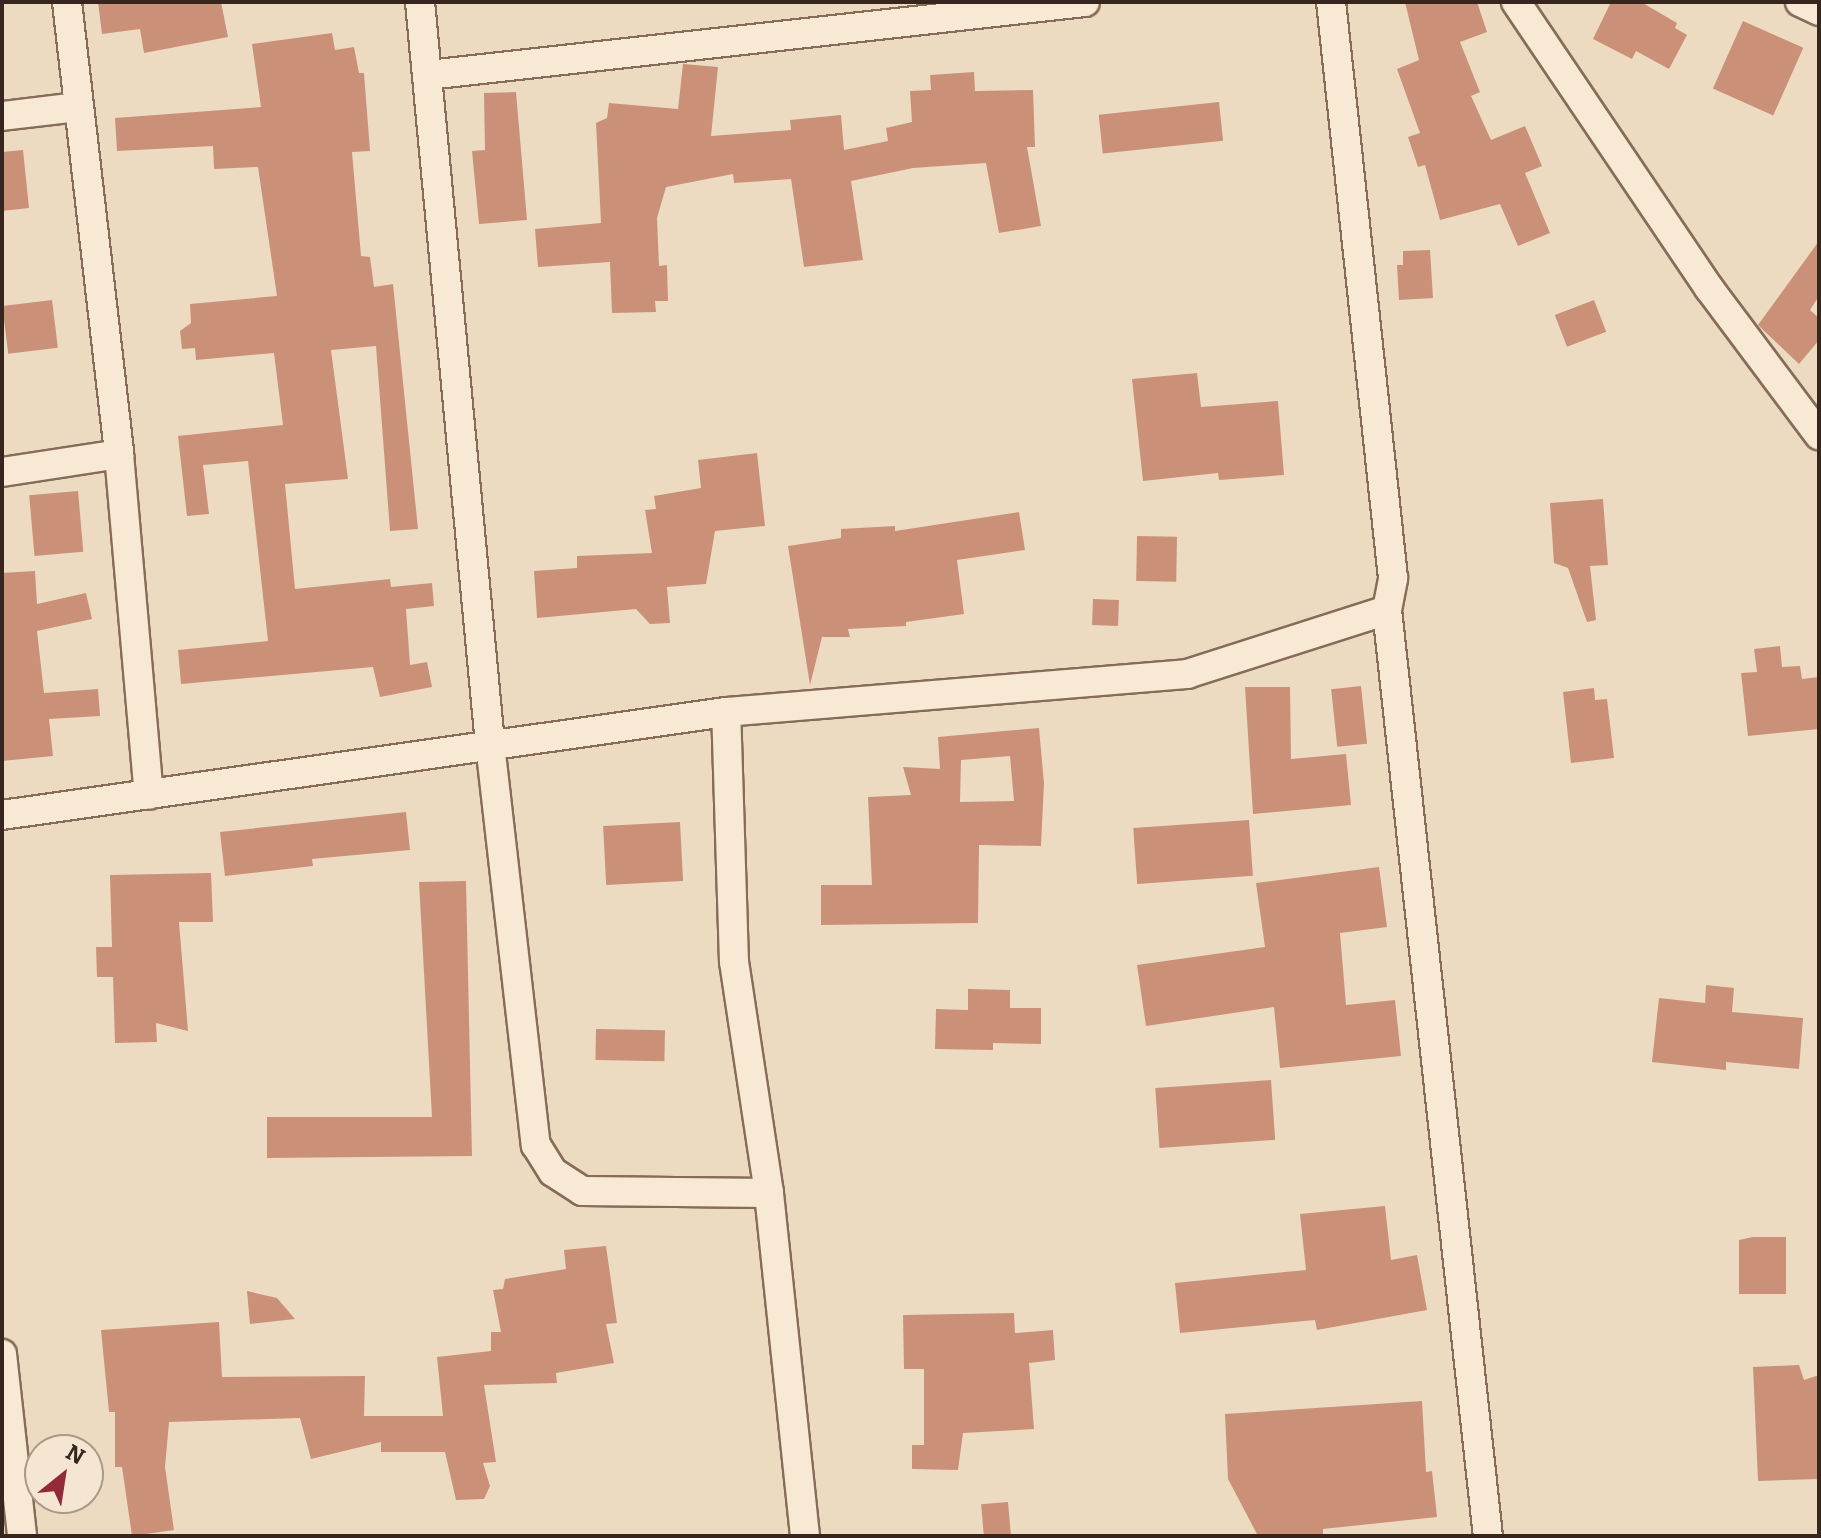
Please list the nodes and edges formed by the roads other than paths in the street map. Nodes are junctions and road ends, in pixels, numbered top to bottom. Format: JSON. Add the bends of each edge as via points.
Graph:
{"nodes":[{"id":1,"x":67,"y":2,"type":"edge"},
{"id":2,"x":420,"y":2,"type":"edge"},
{"id":3,"x":1085,"y":2,"type":"edge"},
{"id":4,"x":1331,"y":2,"type":"edge"},
{"id":5,"x":1516,"y":2,"type":"edge"},
{"id":6,"x":1800,"y":2,"type":"edge"},
{"id":7,"x":1819,"y":11,"type":"edge"},
{"id":8,"x":428,"y":75,"type":"junction"},
{"id":9,"x":78,"y":107,"type":"junction"},
{"id":10,"x":2,"y":116,"type":"edge"},
{"id":11,"x":1819,"y":435,"type":"edge"},
{"id":12,"x":119,"y":454,"type":"junction"},
{"id":13,"x":2,"y":472,"type":"edge"},
{"id":14,"x":1387,"y":610,"type":"junction"},
{"id":15,"x":726,"y":712,"type":"junction"},
{"id":16,"x":490,"y":744,"type":"junction"},
{"id":17,"x":149,"y":795,"type":"junction"},
{"id":18,"x":2,"y":815,"type":"edge"},
{"id":19,"x":769,"y":1193,"type":"junction"},
{"id":20,"x":2,"y":1354,"type":"edge"},
{"id":21,"x":22,"y":1536,"type":"edge"},
{"id":22,"x":805,"y":1536,"type":"edge"},
{"id":23,"x":1488,"y":1536,"type":"edge"}],
"edges":[{"from":1,"to":9,"type":"street"},
{"from":2,"to":8,"type":"street"},
{"from":3,"to":8,"type":"street"},
{"from":4,"to":14,"type":"street","via":[[1393,578]]},
{"from":5,"to":11,"type":"street","via":[[1709,288]]},
{"from":6,"to":7,"type":"street"},
{"from":8,"to":16,"type":"street"},
{"from":9,"to":10,"type":"street"},
{"from":9,"to":12,"type":"street"},
{"from":12,"to":13,"type":"street"},
{"from":12,"to":17,"type":"street"},
{"from":14,"to":15,"type":"street","via":[[1187,674]]},
{"from":14,"to":23,"type":"street"},
{"from":15,"to":16,"type":"street"},
{"from":15,"to":19,"type":"street","via":[[734,962]]},
{"from":16,"to":17,"type":"street"},
{"from":16,"to":19,"type":"street","via":[[536,1145],[553,1172],[582,1191]]},
{"from":17,"to":18,"type":"street"},
{"from":19,"to":22,"type":"street"},
{"from":20,"to":21,"type":"street"}]}
